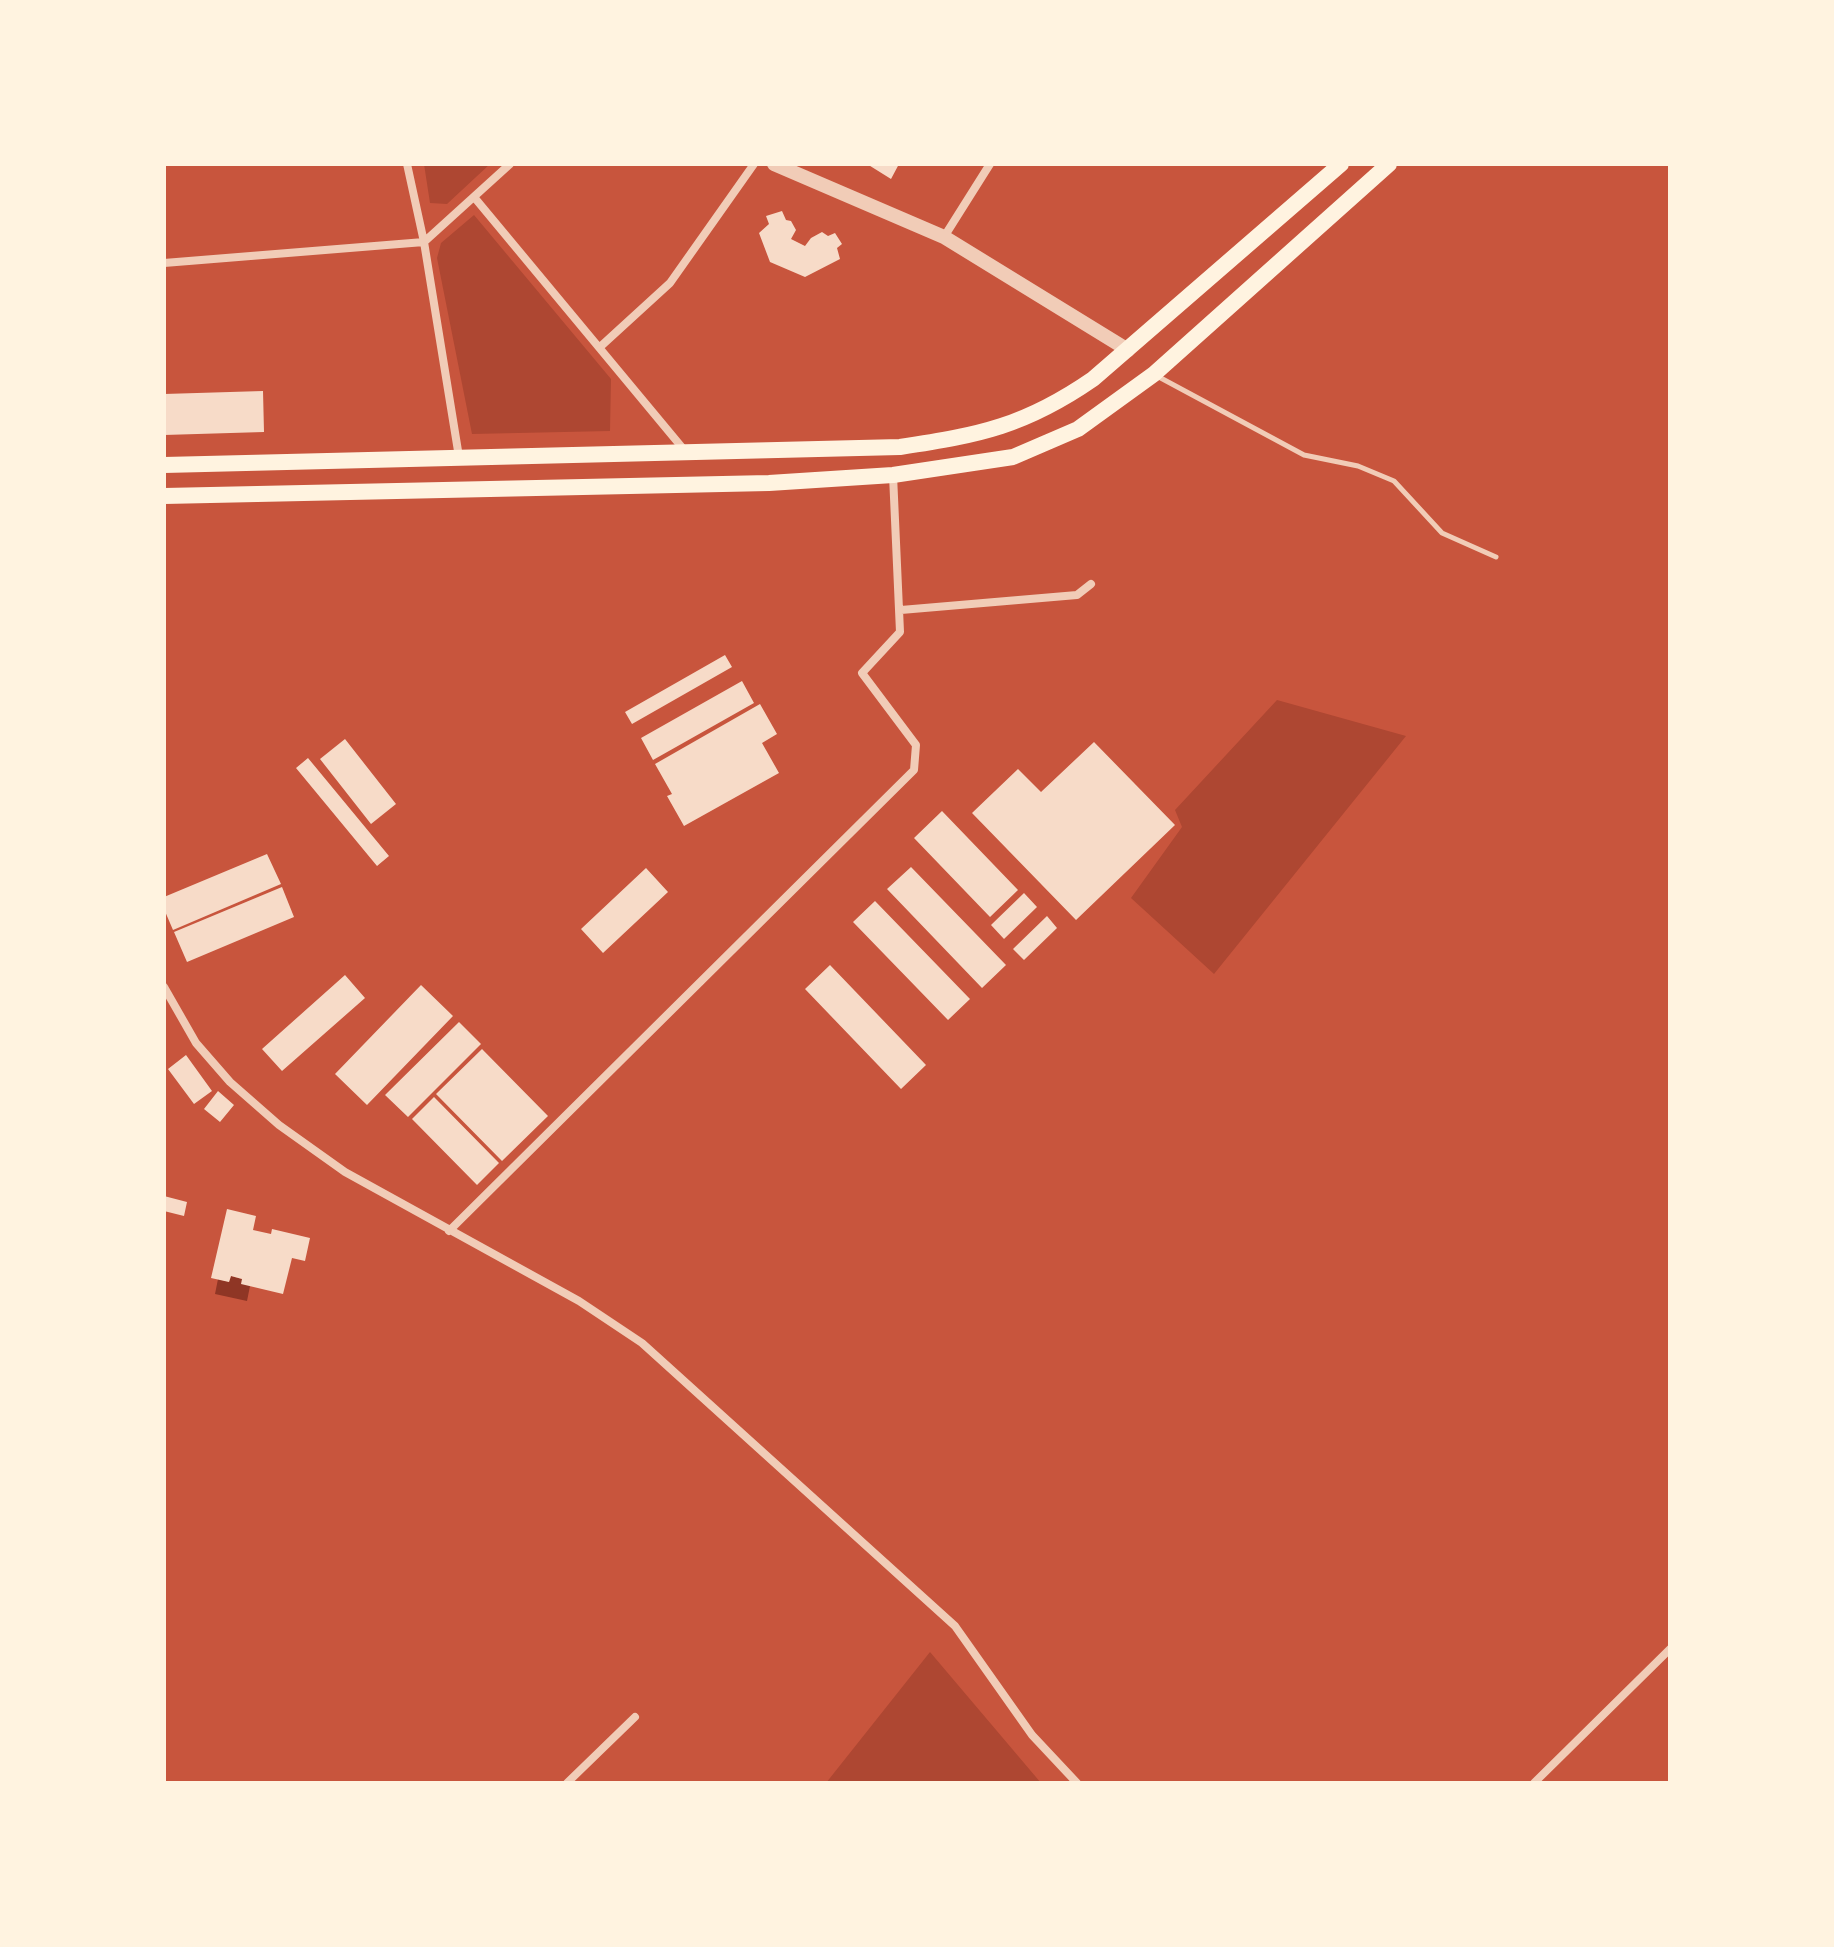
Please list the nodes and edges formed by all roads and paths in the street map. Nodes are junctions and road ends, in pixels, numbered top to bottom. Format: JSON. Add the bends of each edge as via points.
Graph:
{"nodes":[{"id":1,"x":407,"y":164,"type":"edge"},
{"id":2,"x":510,"y":164,"type":"edge"},
{"id":3,"x":754,"y":164,"type":"edge"},
{"id":4,"x":774,"y":164,"type":"edge"},
{"id":5,"x":990,"y":164,"type":"edge"},
{"id":6,"x":1341,"y":164,"type":"edge"},
{"id":7,"x":1389,"y":164,"type":"edge"},
{"id":8,"x":474,"y":197,"type":"junction"},
{"id":9,"x":944,"y":237,"type":"junction"},
{"id":10,"x":424,"y":242,"type":"junction"},
{"id":11,"x":164,"y":263,"type":"edge"},
{"id":12,"x":600,"y":347,"type":"junction"},
{"id":13,"x":1128,"y":350,"type":"junction"},
{"id":14,"x":1154,"y":374,"type":"junction"},
{"id":15,"x":685,"y":451,"type":"junction"},
{"id":16,"x":459,"y":457,"type":"junction"},
{"id":17,"x":164,"y":465,"type":"edge"},
{"id":18,"x":893,"y":475,"type":"junction"},
{"id":19,"x":164,"y":496,"type":"edge"},
{"id":20,"x":1496,"y":557,"type":"dead end"},
{"id":21,"x":1091,"y":584,"type":"dead end"},
{"id":22,"x":901,"y":610,"type":"junction"},
{"id":23,"x":164,"y":987,"type":"edge"},
{"id":24,"x":449,"y":1231,"type":"junction"},
{"id":25,"x":1670,"y":1649,"type":"edge"},
{"id":26,"x":635,"y":1717,"type":"dead end"},
{"id":27,"x":567,"y":1783,"type":"edge"},
{"id":28,"x":1077,"y":1783,"type":"edge"},
{"id":29,"x":1534,"y":1783,"type":"edge"}],
"edges":[{"from":1,"to":10,"type":"street"},
{"from":2,"to":8,"type":"street"},
{"from":3,"to":12,"type":"street","via":[[670,283]]},
{"from":4,"to":9,"type":"street"},
{"from":5,"to":9,"type":"street"},
{"from":6,"to":13,"type":"main road"},
{"from":7,"to":14,"type":"main road"},
{"from":8,"to":10,"type":"street"},
{"from":8,"to":12,"type":"street"},
{"from":9,"to":13,"type":"street"},
{"from":10,"to":11,"type":"street"},
{"from":10,"to":16,"type":"street"},
{"from":12,"to":15,"type":"street"},
{"from":13,"to":15,"type":"main road","via":[[1059,403],[969,437],[900,447]]},
{"from":14,"to":18,"type":"main road","via":[[1078,429],[1013,457]]},
{"from":14,"to":20,"type":"lane","via":[[1304,455],[1358,466],[1394,481],[1442,533]]},
{"from":15,"to":16,"type":"main road"},
{"from":16,"to":17,"type":"main road"},
{"from":18,"to":19,"type":"main road","via":[[769,483]]},
{"from":18,"to":22,"type":"street"},
{"from":21,"to":22,"type":"street","via":[[1077,595]]},
{"from":22,"to":24,"type":"street","via":[[900,632],[862,673],[916,745],[914,770]]},
{"from":23,"to":24,"type":"street","via":[[196,1043],[260,1109],[345,1172]]},
{"from":24,"to":28,"type":"street","via":[[579,1301],[642,1343],[955,1626],[1032,1735]]},
{"from":25,"to":29,"type":"street"},
{"from":26,"to":27,"type":"street"}]}
